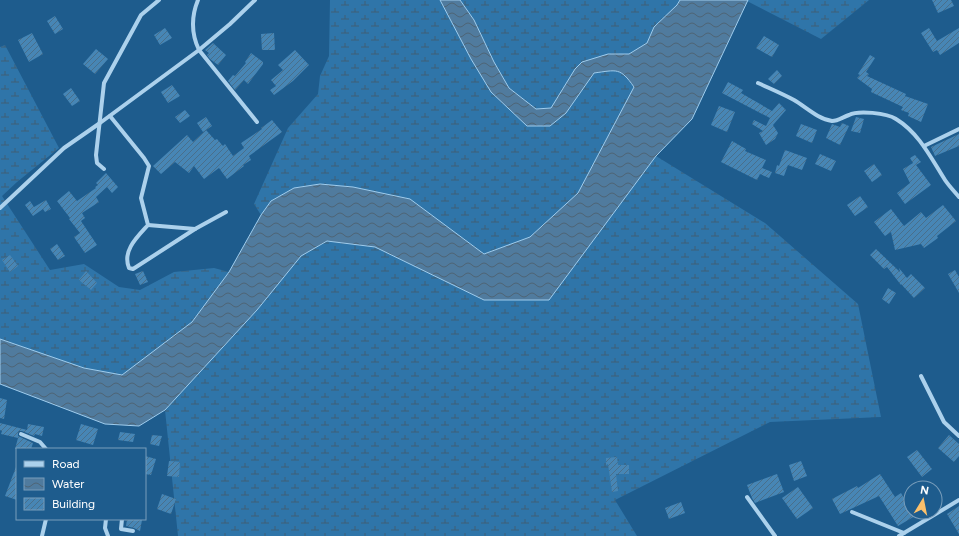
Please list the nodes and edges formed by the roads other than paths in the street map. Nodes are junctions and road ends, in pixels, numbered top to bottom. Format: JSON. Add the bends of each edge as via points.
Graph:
{"nodes":[{"id":1,"x":159,"y":0,"type":"edge"},
{"id":2,"x":198,"y":0,"type":"edge"},
{"id":3,"x":255,"y":0,"type":"edge"},
{"id":4,"x":199,"y":50,"type":"junction"},
{"id":5,"x":758,"y":83,"type":"dead end"},
{"id":6,"x":110,"y":116,"type":"junction"},
{"id":7,"x":257,"y":122,"type":"dead end"},
{"id":8,"x":100,"y":123,"type":"junction"},
{"id":9,"x":959,"y":129,"type":"edge"},
{"id":10,"x":924,"y":146,"type":"junction"},
{"id":11,"x":104,"y":169,"type":"dead end"},
{"id":12,"x":959,"y":197,"type":"edge"},
{"id":13,"x":0,"y":208,"type":"edge"},
{"id":14,"x":226,"y":212,"type":"dead end"},
{"id":15,"x":148,"y":225,"type":"junction"},
{"id":16,"x":195,"y":229,"type":"junction"},
{"id":17,"x":922,"y":376,"type":"dead end"},
{"id":18,"x":21,"y":434,"type":"dead end"},
{"id":19,"x":959,"y":436,"type":"edge"},
{"id":20,"x":45,"y":448,"type":"edge"},
{"id":21,"x":746,"y":497,"type":"dead end"},
{"id":22,"x":959,"y":500,"type":"edge"},
{"id":23,"x":852,"y":512,"type":"dead end"},
{"id":24,"x":46,"y":520,"type":"edge"},
{"id":25,"x":106,"y":520,"type":"edge"},
{"id":26,"x":122,"y":520,"type":"edge"},
{"id":27,"x":133,"y":531,"type":"dead end"},
{"id":28,"x":904,"y":532,"type":"junction"},
{"id":29,"x":42,"y":536,"type":"edge"},
{"id":30,"x":108,"y":536,"type":"edge"},
{"id":31,"x":775,"y":536,"type":"edge"},
{"id":32,"x":899,"y":536,"type":"edge"}],
"edges":[{"from":1,"to":8,"type":"street","via":[[141,15],[104,83]]},
{"from":2,"to":4,"type":"street","via":[[193,18],[194,39]]},
{"from":3,"to":4,"type":"street"},
{"from":4,"to":6,"type":"street"},
{"from":4,"to":7,"type":"street"},
{"from":5,"to":10,"type":"street","via":[[832,121],[859,113],[890,116],[905,125]]},
{"from":6,"to":8,"type":"street"},
{"from":6,"to":15,"type":"street","via":[[149,166],[141,198]]},
{"from":8,"to":11,"type":"street","via":[[96,155],[97,163]]},
{"from":8,"to":13,"type":"street","via":[[64,148]]},
{"from":9,"to":10,"type":"street"},
{"from":10,"to":12,"type":"street","via":[[946,182]]},
{"from":14,"to":16,"type":"street"},
{"from":15,"to":16,"type":"street"},
{"from":15,"to":16,"type":"street","via":[[132,243],[127,254],[129,268],[132,269]]},
{"from":17,"to":19,"type":"street","via":[[944,422]]},
{"from":18,"to":20,"type":"street","via":[[40,442]]},
{"from":21,"to":31,"type":"street"},
{"from":22,"to":28,"type":"street"},
{"from":23,"to":28,"type":"street"},
{"from":24,"to":29,"type":"street"},
{"from":25,"to":30,"type":"street"},
{"from":26,"to":27,"type":"street","via":[[121,529]]},
{"from":28,"to":32,"type":"street"}]}
